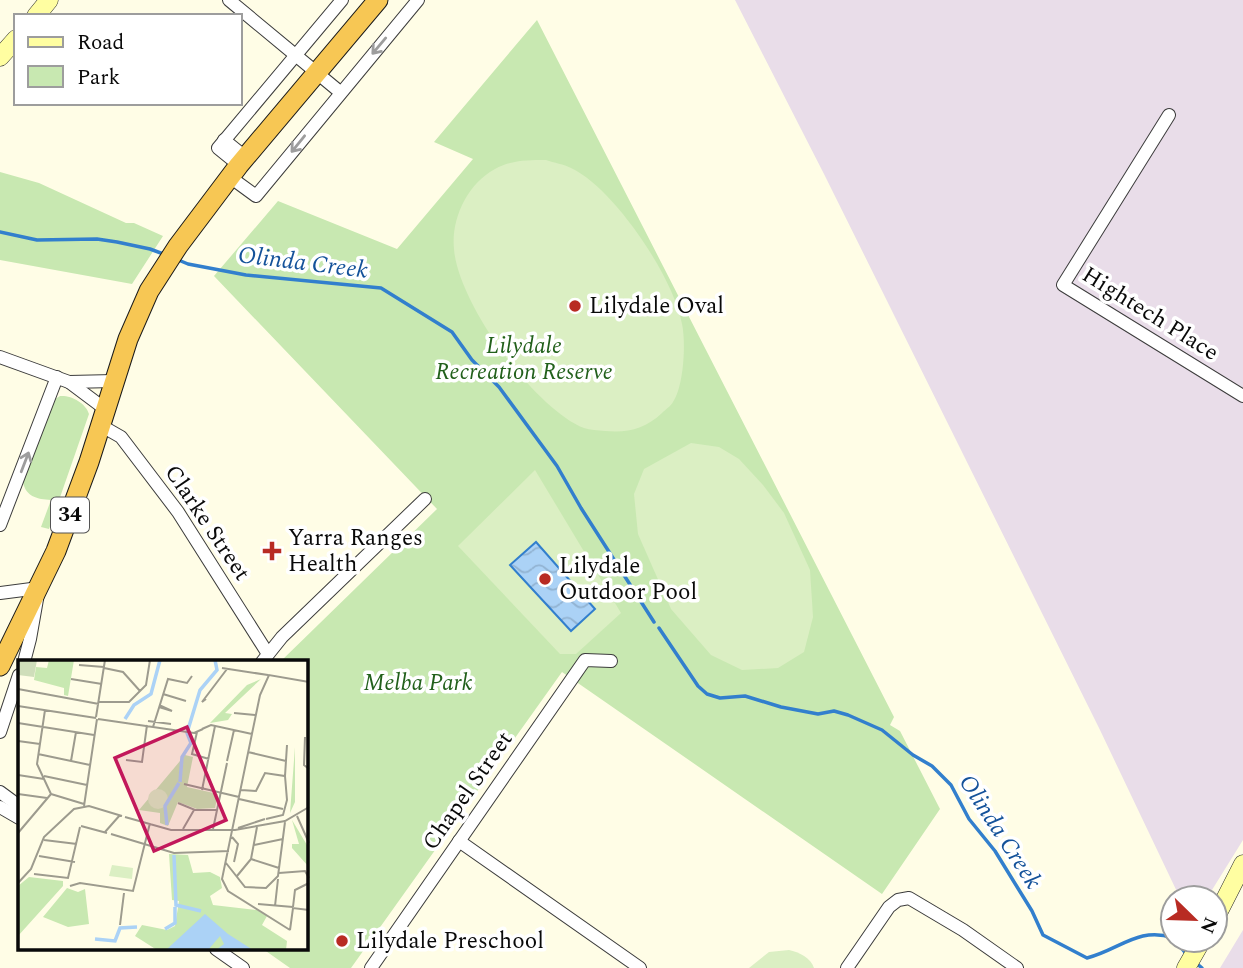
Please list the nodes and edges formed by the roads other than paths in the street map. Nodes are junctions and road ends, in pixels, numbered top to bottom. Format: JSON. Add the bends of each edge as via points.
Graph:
{"nodes":[{"id":1,"x":49,"y":0,"type":"edge"},
{"id":2,"x":229,"y":0,"type":"edge"},
{"id":3,"x":342,"y":0,"type":"edge"},
{"id":4,"x":379,"y":0,"type":"edge"},
{"id":5,"x":418,"y":0,"type":"edge"},
{"id":6,"x":38,"y":14,"type":"edge"},
{"id":7,"x":14,"y":41,"type":"edge"},
{"id":8,"x":295,"y":56,"type":"junction"},
{"id":9,"x":0,"y":57,"type":"edge"},
{"id":10,"x":316,"y":74,"type":"junction"},
{"id":11,"x":340,"y":92,"type":"junction"},
{"id":12,"x":1169,"y":115,"type":"dead end"},
{"id":13,"x":238,"y":166,"type":"junction"},
{"id":14,"x":0,"y":357,"type":"edge"},
{"id":15,"x":63,"y":380,"type":"junction"},
{"id":16,"x":114,"y":381,"type":"junction"},
{"id":17,"x":1243,"y":396,"type":"edge"},
{"id":18,"x":103,"y":417,"type":"junction"},
{"id":19,"x":425,"y":499,"type":"dead end"},
{"id":20,"x":0,"y":525,"type":"edge"},
{"id":21,"x":39,"y":588,"type":"junction"},
{"id":22,"x":0,"y":593,"type":"edge"},
{"id":23,"x":265,"y":658,"type":"edge"},
{"id":24,"x":25,"y":660,"type":"edge"},
{"id":25,"x":611,"y":661,"type":"dead end"},
{"id":26,"x":0,"y":666,"type":"edge"},
{"id":27,"x":18,"y":678,"type":"edge"},
{"id":28,"x":0,"y":732,"type":"edge"},
{"id":29,"x":0,"y":792,"type":"edge"},
{"id":30,"x":18,"y":805,"type":"edge"},
{"id":31,"x":0,"y":807,"type":"edge"},
{"id":32,"x":18,"y":817,"type":"edge"},
{"id":33,"x":459,"y":841,"type":"junction"},
{"id":34,"x":1243,"y":864,"type":"edge"},
{"id":35,"x":1243,"y":884,"type":"edge"},
{"id":36,"x":1229,"y":889,"type":"edge"},
{"id":37,"x":1229,"y":901,"type":"edge"},
{"id":38,"x":216,"y":950,"type":"edge"},
{"id":39,"x":243,"y":968,"type":"edge"},
{"id":40,"x":371,"y":968,"type":"edge"},
{"id":41,"x":640,"y":968,"type":"edge"},
{"id":42,"x":847,"y":968,"type":"edge"},
{"id":43,"x":1017,"y":968,"type":"edge"}],
"edges":[{"from":1,"to":6,"type":"main road"},
{"from":2,"to":8,"type":"street"},
{"from":3,"to":8,"type":"street"},
{"from":4,"to":10,"type":"highway","number":"34"},
{"from":5,"to":11,"type":"street","one_way":true},
{"from":7,"to":9,"type":"main road"},
{"from":8,"to":10,"type":"street"},
{"from":8,"to":13,"type":"street","via":[[218,148]]},
{"from":10,"to":11,"type":"street"},
{"from":10,"to":13,"type":"highway","number":"34"},
{"from":11,"to":13,"type":"street","one_way":true,"via":[[256,196]]},
{"from":12,"to":17,"type":"street","name":"Hightech Place","via":[[1063,285]]},
{"from":13,"to":16,"type":"highway","number":"34","via":[[162,269],[143,303]]},
{"from":14,"to":15,"type":"street","name":"Clarke Street"},
{"from":15,"to":16,"type":"street","name":"Clarke Street"},
{"from":15,"to":18,"type":"street","name":"Clarke Street"},
{"from":20,"to":15,"type":"street","one_way":true},
{"from":16,"to":18,"type":"highway","number":"34"},
{"from":18,"to":21,"type":"highway","number":"34","via":[[68,521]]},
{"from":18,"to":23,"type":"street","name":"Clarke Street","via":[[178,512]]},
{"from":19,"to":23,"type":"street"},
{"from":21,"to":22,"type":"street"},
{"from":21,"to":24,"type":"street"},
{"from":21,"to":26,"type":"highway","number":"34"},
{"from":25,"to":33,"type":"street","name":"Chapel Street","via":[[585,660]]},
{"from":27,"to":28,"type":"street"},
{"from":29,"to":30,"type":"street"},
{"from":31,"to":32,"type":"street"},
{"from":33,"to":40,"type":"street","name":"Chapel Street"},
{"from":33,"to":41,"type":"street"},
{"from":34,"to":36,"type":"main road"},
{"from":35,"to":37,"type":"main road"},
{"from":38,"to":39,"type":"street"},
{"from":42,"to":43,"type":"street","via":[[890,907],[909,898]]}]}
